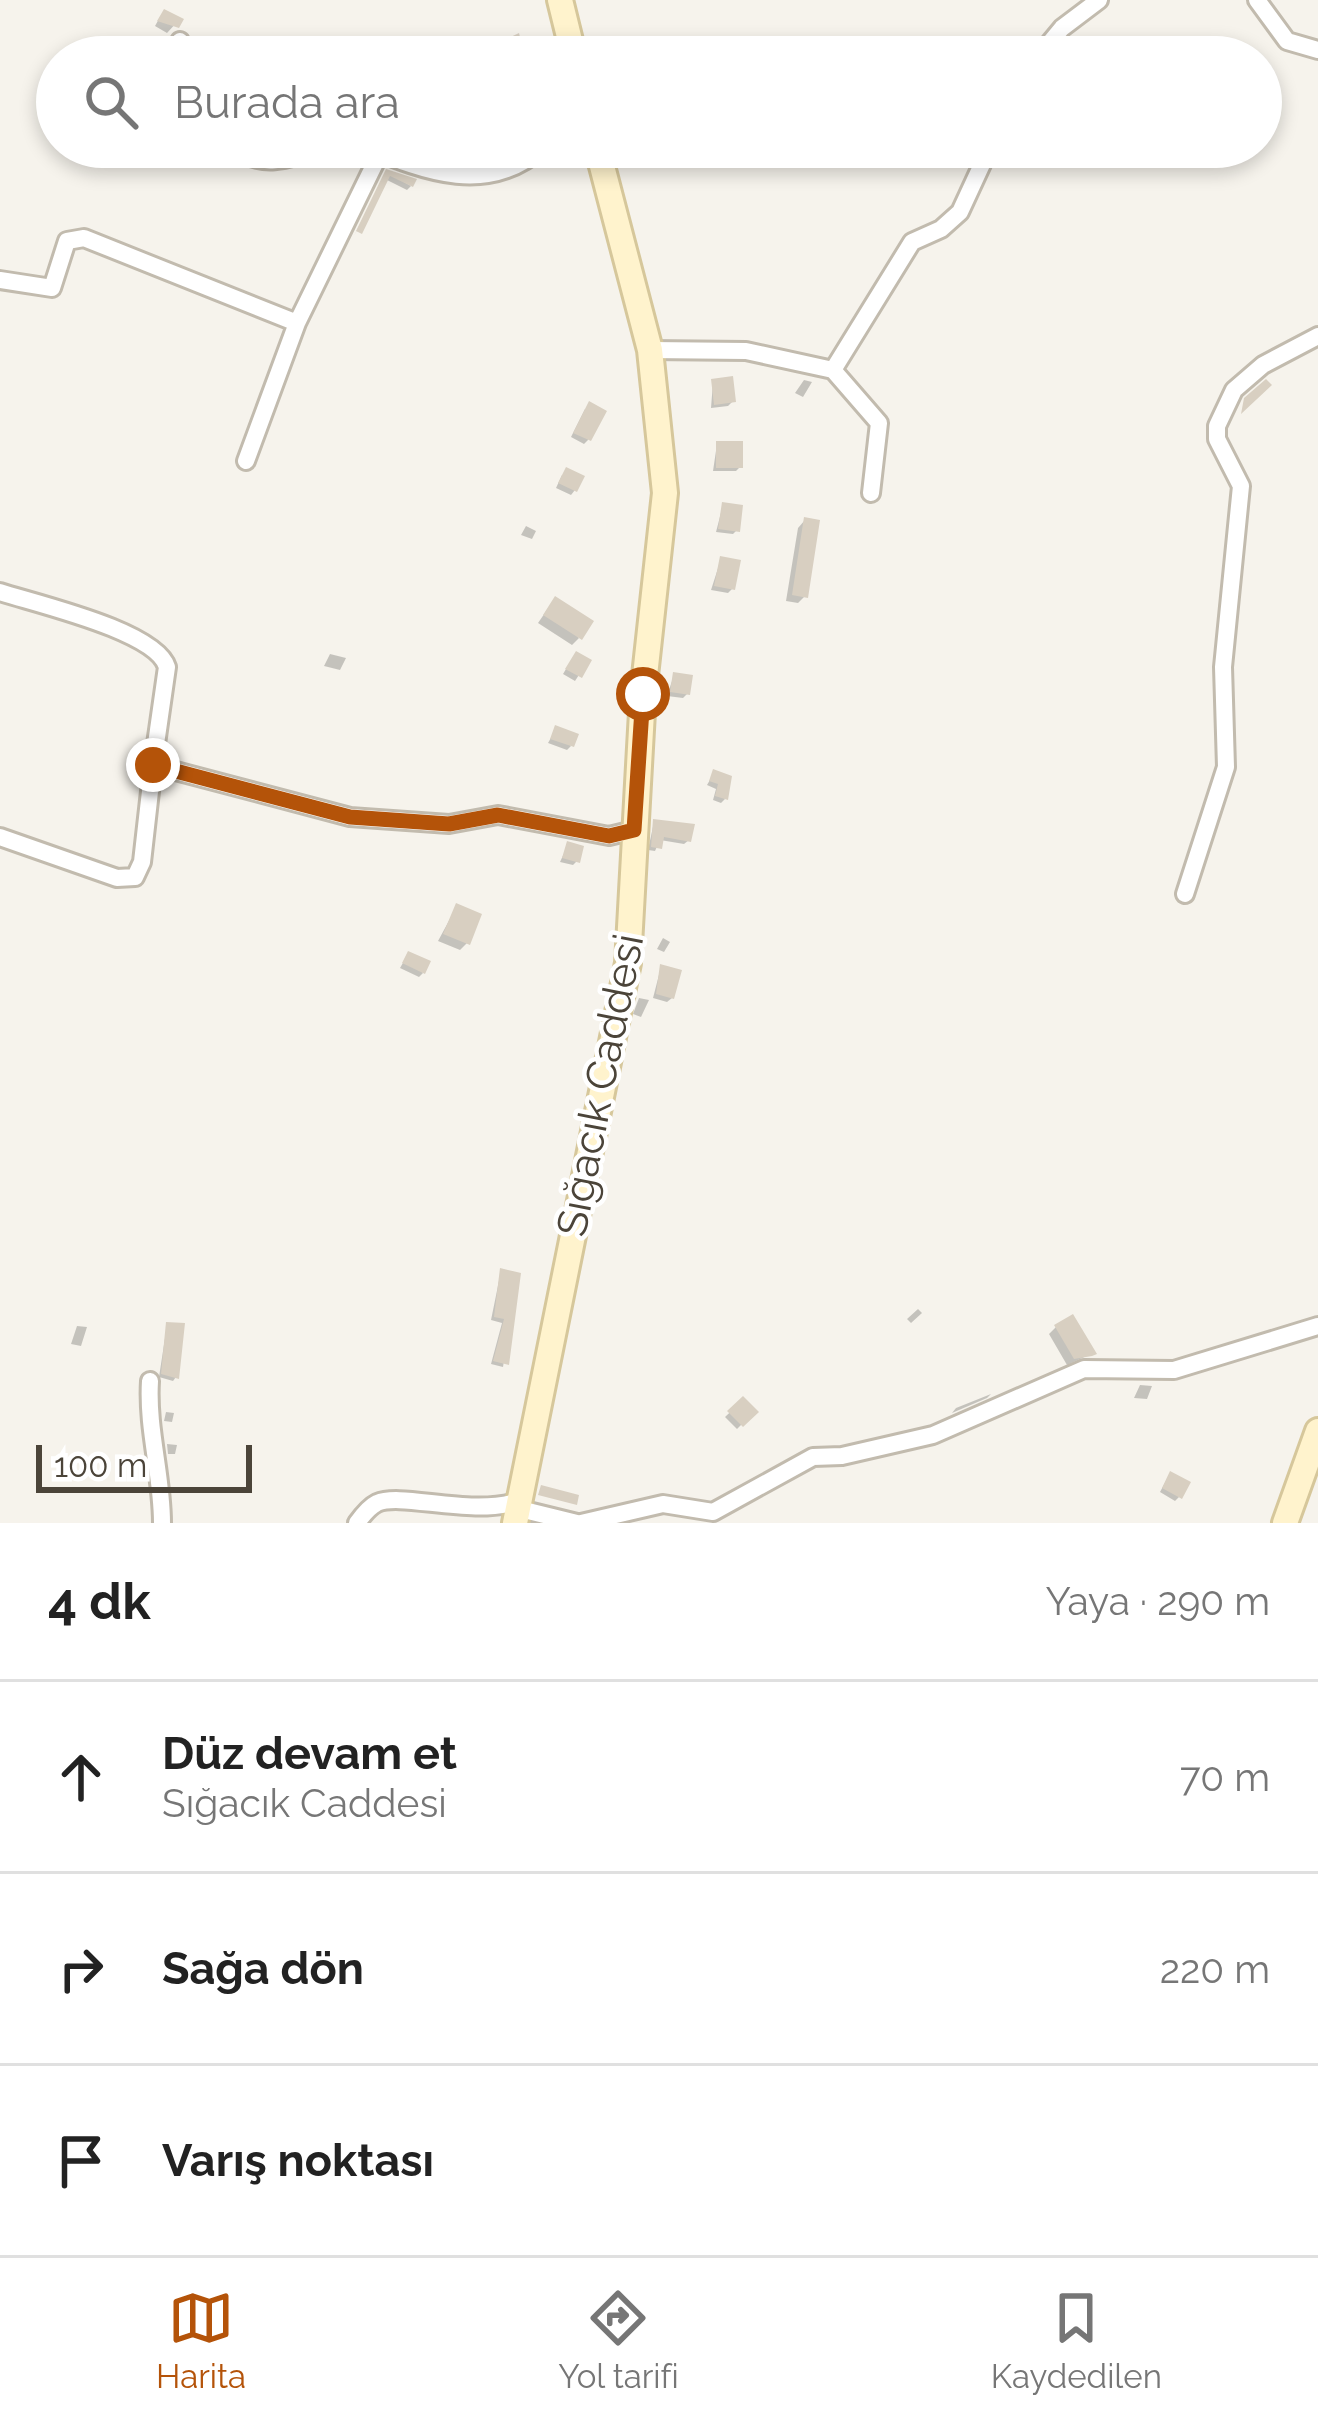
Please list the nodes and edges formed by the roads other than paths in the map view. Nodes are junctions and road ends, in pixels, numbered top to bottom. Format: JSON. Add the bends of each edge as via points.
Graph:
{"nodes":[{"id":1,"x":560,"y":0,"type":"edge"},
{"id":2,"x":1099,"y":0,"type":"edge"},
{"id":3,"x":1257,"y":0,"type":"edge"},
{"id":4,"x":569,"y":36,"type":"edge"},
{"id":5,"x":1055,"y":36,"type":"edge"},
{"id":6,"x":1318,"y":50,"type":"edge"},
{"id":7,"x":365,"y":168,"type":"edge"},
{"id":8,"x":424,"y":168,"type":"edge"},
{"id":9,"x":513,"y":168,"type":"edge"},
{"id":10,"x":602,"y":168,"type":"edge"},
{"id":11,"x":980,"y":168,"type":"edge"},
{"id":12,"x":0,"y":280,"type":"edge"},
{"id":13,"x":297,"y":323,"type":"junction"},
{"id":14,"x":1318,"y":337,"type":"edge"},
{"id":15,"x":650,"y":350,"type":"junction"},
{"id":16,"x":833,"y":370,"type":"junction"},
{"id":17,"x":245,"y":461,"type":"dead end"},
{"id":18,"x":871,"y":493,"type":"dead end"},
{"id":19,"x":0,"y":592,"type":"edge"},
{"id":20,"x":153,"y":765,"type":"junction"},
{"id":21,"x":634,"y":830,"type":"junction"},
{"id":22,"x":0,"y":838,"type":"edge"},
{"id":23,"x":1185,"y":894,"type":"dead end"},
{"id":24,"x":1318,"y":1326,"type":"edge"},
{"id":25,"x":150,"y":1382,"type":"dead end"},
{"id":26,"x":1318,"y":1431,"type":"edge"},
{"id":27,"x":517,"y":1512,"type":"edge"},
{"id":28,"x":162,"y":1523,"type":"edge"},
{"id":29,"x":356,"y":1523,"type":"edge"},
{"id":30,"x":579,"y":1523,"type":"edge"},
{"id":31,"x":1285,"y":1523,"type":"edge"}],
"edges":[{"from":1,"to":4,"type":"main road"},
{"from":2,"to":5,"type":"street"},
{"from":3,"to":6,"type":"street","via":[[1287,41]]},
{"from":7,"to":13,"type":"street"},
{"from":8,"to":9,"type":"street","via":[[483,178]]},
{"from":10,"to":15,"type":"main road","name":"Sığacık Caddesi"},
{"from":11,"to":16,"type":"street","via":[[959,212],[912,242]]},
{"from":12,"to":13,"type":"street","via":[[52,288],[67,241],[85,238]]},
{"from":13,"to":17,"type":"street"},
{"from":14,"to":23,"type":"street","via":[[1263,364],[1234,390],[1217,426],[1241,486],[1223,667],[1226,767]]},
{"from":15,"to":16,"type":"street","via":[[746,350]]},
{"from":15,"to":21,"type":"main road","name":"Sığacık Caddesi","via":[[665,493]]},
{"from":16,"to":18,"type":"street","via":[[879,423]]},
{"from":19,"to":20,"type":"street","via":[[142,640],[164,656]]},
{"from":20,"to":21,"type":"street","via":[[350,817],[449,824],[498,815],[609,836]]},
{"from":20,"to":22,"type":"street","via":[[135,877]]},
{"from":21,"to":27,"type":"main road","name":"Sığacık Caddesi","via":[[628,963]]},
{"from":24,"to":30,"type":"street","via":[[1174,1370],[1084,1369],[933,1436],[813,1456],[713,1512],[663,1504]]},
{"from":25,"to":28,"type":"street"},
{"from":26,"to":31,"type":"main road"},
{"from":27,"to":29,"type":"street","via":[[378,1502]]},
{"from":27,"to":30,"type":"street"}]}
